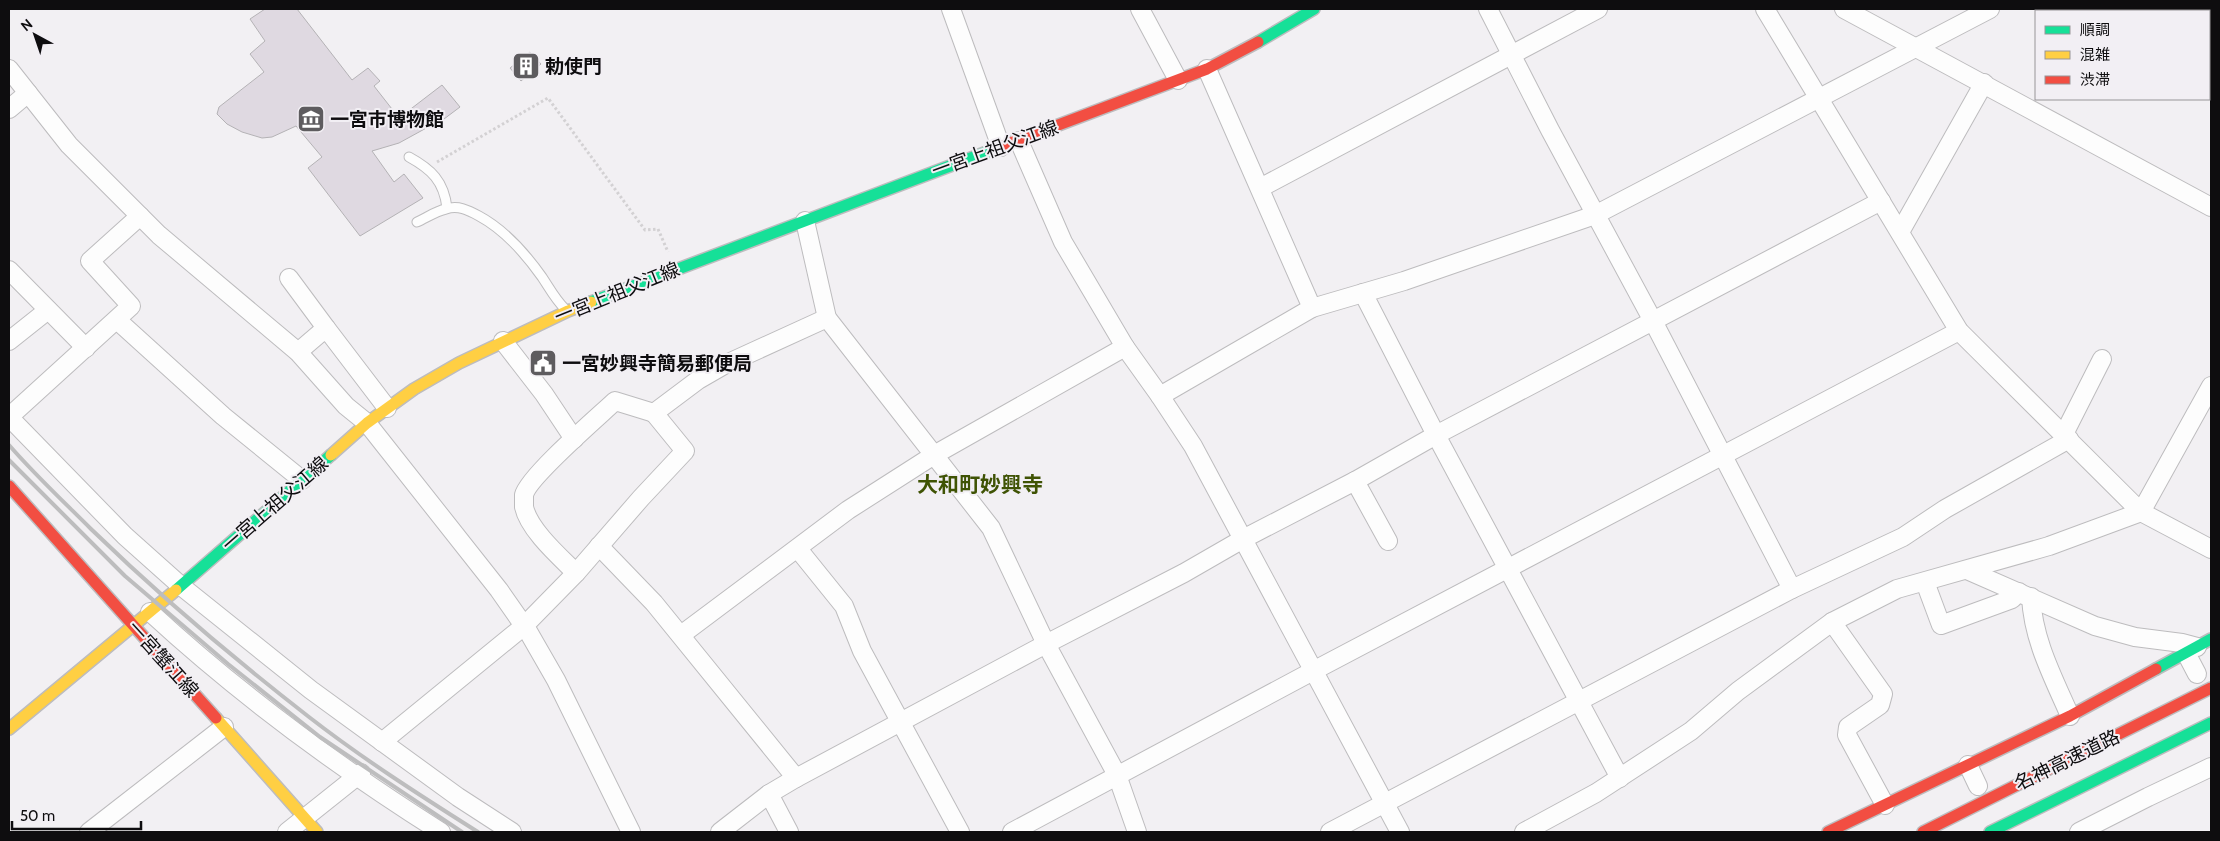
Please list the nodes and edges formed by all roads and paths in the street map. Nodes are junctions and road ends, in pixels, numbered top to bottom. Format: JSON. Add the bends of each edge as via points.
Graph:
{"nodes":[{"id":1,"x":951,"y":9,"type":"edge"},
{"id":2,"x":1140,"y":9,"type":"edge"},
{"id":3,"x":1314,"y":9,"type":"edge"},
{"id":4,"x":1488,"y":9,"type":"edge"},
{"id":5,"x":1598,"y":9,"type":"edge"},
{"id":6,"x":1765,"y":9,"type":"edge"},
{"id":7,"x":1844,"y":9,"type":"edge"},
{"id":8,"x":1990,"y":9,"type":"edge"},
{"id":9,"x":1918,"y":47,"type":"junction"},
{"id":10,"x":1513,"y":55,"type":"junction"},
{"id":11,"x":9,"y":69,"type":"edge"},
{"id":12,"x":1207,"y":69,"type":"junction"},
{"id":13,"x":1178,"y":80,"type":"junction"},
{"id":14,"x":1984,"y":83,"type":"junction"},
{"id":15,"x":28,"y":93,"type":"junction"},
{"id":16,"x":1820,"y":100,"type":"junction"},
{"id":17,"x":9,"y":109,"type":"edge"},
{"id":18,"x":1019,"y":141,"type":"junction"},
{"id":19,"x":1001,"y":147,"type":"junction"},
{"id":20,"x":409,"y":157,"type":"dead end"},
{"id":21,"x":428,"y":167,"type":"junction"},
{"id":22,"x":1260,"y":188,"type":"junction"},
{"id":23,"x":1881,"y":201,"type":"junction"},
{"id":24,"x":2211,"y":207,"type":"edge"},
{"id":25,"x":446,"y":208,"type":"junction"},
{"id":26,"x":1595,"y":215,"type":"junction"},
{"id":27,"x":140,"y":216,"type":"junction"},
{"id":28,"x":805,"y":221,"type":"junction"},
{"id":29,"x":417,"y":222,"type":"dead end"},
{"id":30,"x":1900,"y":232,"type":"junction"},
{"id":31,"x":9,"y":270,"type":"edge"},
{"id":32,"x":675,"y":270,"type":"junction"},
{"id":33,"x":289,"y":278,"type":"dead end"},
{"id":34,"x":1363,"y":293,"type":"junction"},
{"id":35,"x":1312,"y":308,"type":"junction"},
{"id":36,"x":48,"y":310,"type":"junction"},
{"id":37,"x":568,"y":311,"type":"junction"},
{"id":38,"x":827,"y":318,"type":"junction"},
{"id":39,"x":117,"y":320,"type":"junction"},
{"id":40,"x":1653,"y":321,"type":"junction"},
{"id":41,"x":326,"y":328,"type":"junction"},
{"id":42,"x":1959,"y":331,"type":"junction"},
{"id":43,"x":503,"y":341,"type":"junction"},
{"id":44,"x":9,"y":342,"type":"edge"},
{"id":45,"x":1125,"y":347,"type":"junction"},
{"id":46,"x":86,"y":348,"type":"junction"},
{"id":47,"x":298,"y":352,"type":"junction"},
{"id":48,"x":2102,"y":358,"type":"dead end"},
{"id":49,"x":2211,"y":386,"type":"edge"},
{"id":50,"x":1160,"y":396,"type":"junction"},
{"id":51,"x":387,"y":408,"type":"junction"},
{"id":52,"x":654,"y":413,"type":"junction"},
{"id":53,"x":9,"y":417,"type":"edge"},
{"id":54,"x":367,"y":423,"type":"junction"},
{"id":55,"x":1436,"y":435,"type":"junction"},
{"id":56,"x":2066,"y":436,"type":"junction"},
{"id":57,"x":574,"y":439,"type":"junction"},
{"id":58,"x":934,"y":455,"type":"junction"},
{"id":59,"x":1723,"y":455,"type":"junction"},
{"id":60,"x":302,"y":480,"type":"junction"},
{"id":61,"x":1355,"y":481,"type":"junction"},
{"id":62,"x":9,"y":486,"type":"edge"},
{"id":63,"x":2141,"y":512,"type":"junction"},
{"id":64,"x":1243,"y":539,"type":"junction"},
{"id":65,"x":1388,"y":541,"type":"dead end"},
{"id":66,"x":599,"y":546,"type":"junction"},
{"id":67,"x":798,"y":549,"type":"junction"},
{"id":68,"x":2211,"y":549,"type":"edge"},
{"id":69,"x":1509,"y":567,"type":"junction"},
{"id":70,"x":1967,"y":570,"type":"junction"},
{"id":71,"x":576,"y":573,"type":"junction"},
{"id":72,"x":1925,"y":582,"type":"junction"},
{"id":73,"x":181,"y":586,"type":"junction"},
{"id":74,"x":1792,"y":588,"type":"junction"},
{"id":75,"x":2025,"y":595,"type":"junction"},
{"id":76,"x":150,"y":612,"type":"junction"},
{"id":77,"x":1832,"y":622,"type":"junction"},
{"id":78,"x":134,"y":626,"type":"junction"},
{"id":79,"x":524,"y":626,"type":"junction"},
{"id":80,"x":681,"y":635,"type":"junction"},
{"id":81,"x":1046,"y":644,"type":"junction"},
{"id":82,"x":2198,"y":646,"type":"edge"},
{"id":83,"x":1313,"y":671,"type":"junction"},
{"id":84,"x":2196,"y":674,"type":"dead end"},
{"id":85,"x":2211,"y":688,"type":"edge"},
{"id":86,"x":1578,"y":700,"type":"junction"},
{"id":87,"x":2070,"y":716,"type":"junction"},
{"id":88,"x":901,"y":721,"type":"junction"},
{"id":89,"x":2211,"y":723,"type":"edge"},
{"id":90,"x":224,"y":727,"type":"junction"},
{"id":91,"x":9,"y":728,"type":"edge"},
{"id":92,"x":382,"y":742,"type":"junction"},
{"id":93,"x":1968,"y":765,"type":"junction"},
{"id":94,"x":2211,"y":767,"type":"edge"},
{"id":95,"x":358,"y":775,"type":"junction"},
{"id":96,"x":1116,"y":775,"type":"junction"},
{"id":97,"x":796,"y":778,"type":"junction"},
{"id":98,"x":1620,"y":778,"type":"junction"},
{"id":99,"x":1978,"y":786,"type":"dead end"},
{"id":100,"x":769,"y":794,"type":"junction"},
{"id":101,"x":1384,"y":803,"type":"junction"},
{"id":102,"x":1885,"y":805,"type":"junction"},
{"id":103,"x":305,"y":818,"type":"junction"},
{"id":104,"x":89,"y":832,"type":"edge"},
{"id":105,"x":287,"y":832,"type":"edge"},
{"id":106,"x":318,"y":832,"type":"edge"},
{"id":107,"x":440,"y":832,"type":"edge"},
{"id":108,"x":512,"y":832,"type":"edge"},
{"id":109,"x":631,"y":832,"type":"edge"},
{"id":110,"x":720,"y":832,"type":"edge"},
{"id":111,"x":789,"y":832,"type":"edge"},
{"id":112,"x":960,"y":832,"type":"edge"},
{"id":113,"x":1012,"y":832,"type":"edge"},
{"id":114,"x":1137,"y":832,"type":"edge"},
{"id":115,"x":1330,"y":832,"type":"edge"},
{"id":116,"x":1400,"y":832,"type":"edge"},
{"id":117,"x":1524,"y":832,"type":"edge"},
{"id":118,"x":1828,"y":832,"type":"edge"},
{"id":119,"x":1922,"y":832,"type":"edge"},
{"id":120,"x":1990,"y":832,"type":"edge"},
{"id":121,"x":2079,"y":832,"type":"edge"}],
"edges":[{"from":1,"to":19,"type":"street"},
{"from":2,"to":13,"type":"street"},
{"from":3,"to":12,"type":"main road","name":"一宮上祖父江線"},
{"from":4,"to":10,"type":"street"},
{"from":5,"to":10,"type":"street"},
{"from":6,"to":16,"type":"street"},
{"from":7,"to":9,"type":"street"},
{"from":8,"to":9,"type":"street"},
{"from":9,"to":14,"type":"street"},
{"from":9,"to":16,"type":"street"},
{"from":10,"to":22,"type":"street"},
{"from":10,"to":26,"type":"street"},
{"from":11,"to":15,"type":"street"},
{"from":12,"to":13,"type":"main road","name":"一宮上祖父江線"},
{"from":12,"to":22,"type":"street"},
{"from":13,"to":18,"type":"main road","name":"一宮上祖父江線"},
{"from":14,"to":24,"type":"street"},
{"from":14,"to":30,"type":"street"},
{"from":15,"to":17,"type":"street"},
{"from":15,"to":27,"type":"street","via":[[69,146]]},
{"from":16,"to":23,"type":"street"},
{"from":16,"to":26,"type":"street"},
{"from":18,"to":19,"type":"main road","name":"一宮上祖父江線"},
{"from":18,"to":45,"type":"street","via":[[1063,242]]},
{"from":19,"to":28,"type":"main road","name":"一宮上祖父江線"},
{"from":20,"to":21,"type":"lane"},
{"from":21,"to":25,"type":"lane","via":[[440,184]]},
{"from":21,"to":32,"type":"path","via":[[548,98],[645,230],[658,230]]},
{"from":22,"to":35,"type":"street"},
{"from":23,"to":30,"type":"street"},
{"from":23,"to":40,"type":"street"},
{"from":25,"to":29,"type":"lane"},
{"from":25,"to":37,"type":"lane","via":[[465,208],[508,236],[556,301]]},
{"from":26,"to":34,"type":"street"},
{"from":26,"to":40,"type":"street"},
{"from":27,"to":39,"type":"street","via":[[90,262],[131,306]]},
{"from":27,"to":47,"type":"street","via":[[236,302]]},
{"from":28,"to":32,"type":"main road","name":"一宮上祖父江線"},
{"from":28,"to":38,"type":"street"},
{"from":30,"to":42,"type":"street"},
{"from":31,"to":36,"type":"street"},
{"from":32,"to":37,"type":"main road","name":"一宮上祖父江線"},
{"from":33,"to":41,"type":"street"},
{"from":34,"to":35,"type":"street"},
{"from":34,"to":55,"type":"street"},
{"from":35,"to":50,"type":"street"},
{"from":36,"to":44,"type":"street"},
{"from":36,"to":46,"type":"street"},
{"from":37,"to":43,"type":"main road","name":"一宮上祖父江線"},
{"from":38,"to":52,"type":"street","via":[[724,365]]},
{"from":38,"to":58,"type":"street"},
{"from":39,"to":46,"type":"street"},
{"from":39,"to":60,"type":"street","via":[[223,416]]},
{"from":40,"to":55,"type":"street"},
{"from":40,"to":59,"type":"street"},
{"from":41,"to":47,"type":"street"},
{"from":41,"to":51,"type":"street"},
{"from":42,"to":56,"type":"street"},
{"from":42,"to":59,"type":"street"},
{"from":43,"to":51,"type":"main road","name":"一宮上祖父江線","via":[[414,389]]},
{"from":43,"to":57,"type":"street"},
{"from":45,"to":50,"type":"street"},
{"from":45,"to":58,"type":"street"},
{"from":46,"to":53,"type":"street"},
{"from":47,"to":54,"type":"street","via":[[346,406]]},
{"from":48,"to":56,"type":"street"},
{"from":49,"to":63,"type":"street"},
{"from":50,"to":64,"type":"street","via":[[1193,446]]},
{"from":51,"to":54,"type":"main road","name":"一宮上祖父江線"},
{"from":52,"to":57,"type":"street","via":[[615,402]]},
{"from":52,"to":66,"type":"street","via":[[685,451]]},
{"from":53,"to":73,"type":"street","via":[[125,536]]},
{"from":54,"to":60,"type":"main road","name":"一宮上祖父江線"},
{"from":54,"to":79,"type":"street"},
{"from":55,"to":61,"type":"street"},
{"from":55,"to":69,"type":"street"},
{"from":56,"to":63,"type":"street"},
{"from":56,"to":74,"type":"street","via":[[1903,537]]},
{"from":57,"to":71,"type":"street","via":[[537,475],[524,494],[524,507],[534,528]]},
{"from":58,"to":67,"type":"street","via":[[848,510]]},
{"from":58,"to":81,"type":"street","via":[[991,528]]},
{"from":59,"to":69,"type":"street"},
{"from":59,"to":74,"type":"street"},
{"from":60,"to":73,"type":"main road","name":"一宮上祖父江線"},
{"from":61,"to":64,"type":"street"},
{"from":61,"to":65,"type":"street"},
{"from":62,"to":78,"type":"main road","name":"一宮蟹江線"},
{"from":63,"to":68,"type":"street"},
{"from":63,"to":70,"type":"street","via":[[2049,546]]},
{"from":64,"to":81,"type":"street","via":[[1184,574]]},
{"from":64,"to":83,"type":"street"},
{"from":66,"to":71,"type":"street"},
{"from":66,"to":80,"type":"street"},
{"from":67,"to":80,"type":"street"},
{"from":67,"to":88,"type":"street","via":[[844,606],[862,650]]},
{"from":69,"to":83,"type":"street"},
{"from":69,"to":86,"type":"street"},
{"from":70,"to":72,"type":"street"},
{"from":70,"to":75,"type":"street"},
{"from":71,"to":79,"type":"street"},
{"from":72,"to":75,"type":"street","via":[[1941,625]]},
{"from":72,"to":77,"type":"street","via":[[1897,589]]},
{"from":73,"to":76,"type":"main road","name":"一宮上祖父江線"},
{"from":73,"to":92,"type":"street"},
{"from":74,"to":86,"type":"street"},
{"from":75,"to":82,"type":"street","via":[[2095,626],[2134,637]]},
{"from":75,"to":87,"type":"street","via":[[2038,643]]},
{"from":76,"to":78,"type":"main road","name":"一宮上祖父江線"},
{"from":76,"to":95,"type":"street","via":[[272,716]]},
{"from":77,"to":98,"type":"street","via":[[1738,690],[1691,731]]},
{"from":77,"to":102,"type":"street","via":[[1883,694],[1880,704],[1848,727],[1847,734]]},
{"from":78,"to":90,"type":"main road","name":"一宮蟹江線"},
{"from":78,"to":91,"type":"main road","name":"一宮上祖父江線"},
{"from":79,"to":92,"type":"street"},
{"from":79,"to":109,"type":"street","via":[[556,680]]},
{"from":80,"to":97,"type":"street"},
{"from":81,"to":88,"type":"street"},
{"from":81,"to":96,"type":"street"},
{"from":82,"to":84,"type":"street"},
{"from":82,"to":87,"type":"main road"},
{"from":83,"to":96,"type":"street"},
{"from":83,"to":101,"type":"street"},
{"from":85,"to":119,"type":"main road","name":"名神高速道路"},
{"from":86,"to":98,"type":"street"},
{"from":86,"to":101,"type":"street"},
{"from":87,"to":93,"type":"main road"},
{"from":88,"to":97,"type":"street"},
{"from":88,"to":112,"type":"street"},
{"from":89,"to":120,"type":"main road","name":"名神高速道路"},
{"from":90,"to":103,"type":"main road","name":"一宮蟹江線"},
{"from":90,"to":104,"type":"street"},
{"from":92,"to":108,"type":"street"},
{"from":93,"to":99,"type":"street"},
{"from":93,"to":102,"type":"main road"},
{"from":94,"to":121,"type":"street"},
{"from":95,"to":103,"type":"street"},
{"from":95,"to":107,"type":"street"},
{"from":96,"to":113,"type":"street"},
{"from":96,"to":114,"type":"street"},
{"from":97,"to":100,"type":"street"},
{"from":98,"to":117,"type":"street"},
{"from":100,"to":110,"type":"street"},
{"from":100,"to":111,"type":"street"},
{"from":101,"to":115,"type":"street"},
{"from":101,"to":116,"type":"street"},
{"from":102,"to":118,"type":"main road"},
{"from":103,"to":105,"type":"street"},
{"from":103,"to":106,"type":"main road","name":"一宮蟹江線"}]}
